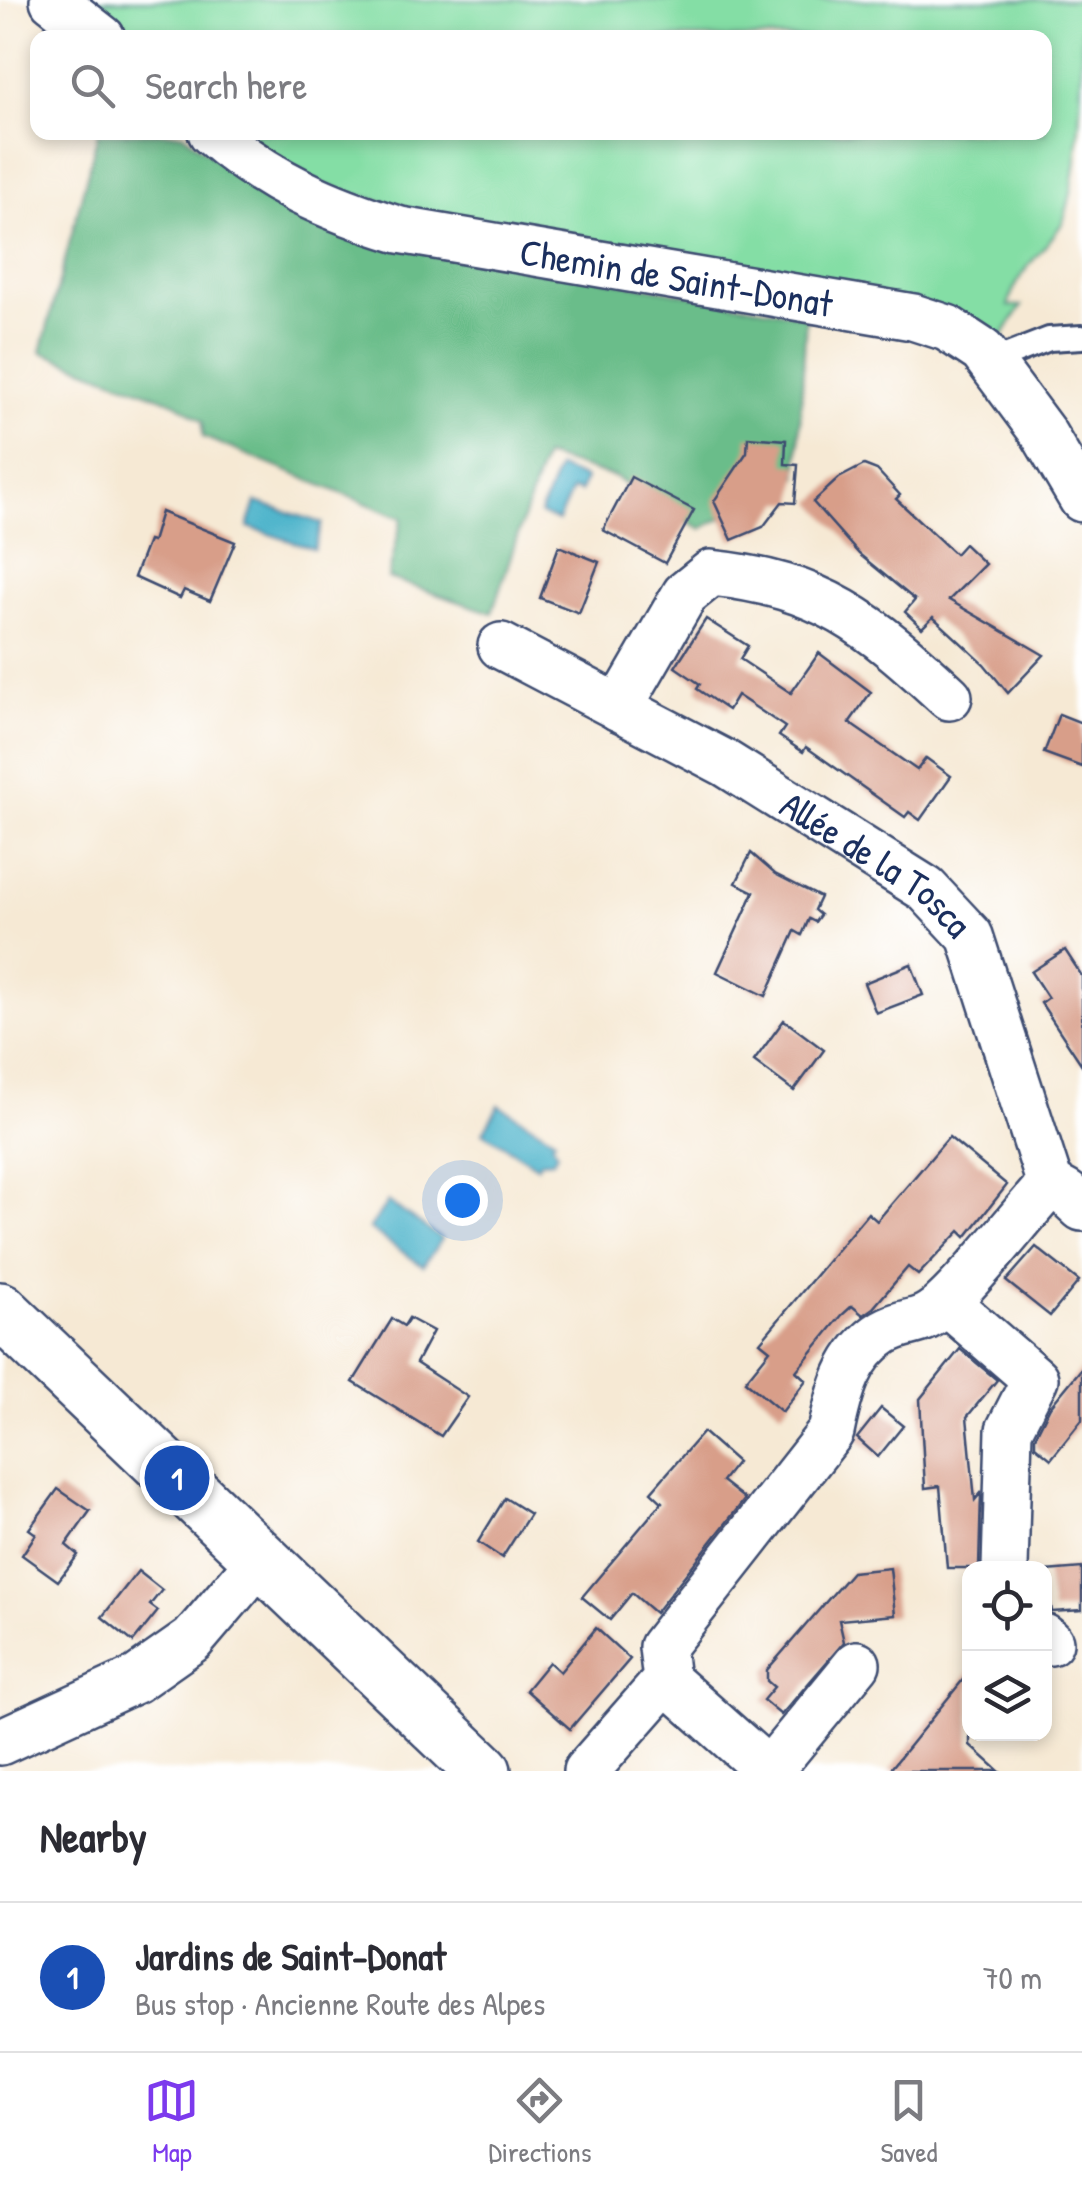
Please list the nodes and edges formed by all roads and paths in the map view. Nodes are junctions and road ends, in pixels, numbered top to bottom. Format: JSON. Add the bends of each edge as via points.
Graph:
{"nodes":[{"id":1,"x":53,"y":0,"type":"edge"},
{"id":2,"x":92,"y":30,"type":"edge"},
{"id":3,"x":222,"y":140,"type":"edge"},
{"id":4,"x":1082,"y":338,"type":"edge"},
{"id":5,"x":990,"y":362,"type":"junction"},
{"id":6,"x":1081,"y":496,"type":"edge"},
{"id":7,"x":501,"y":646,"type":"dead end"},
{"id":8,"x":949,"y":697,"type":"dead end"},
{"id":9,"x":619,"y":708,"type":"junction"},
{"id":10,"x":1066,"y":1196,"type":"edge"},
{"id":11,"x":946,"y":1302,"type":"junction"},
{"id":12,"x":0,"y":1310,"type":"edge"},
{"id":13,"x":261,"y":1559,"type":"junction"},
{"id":14,"x":1005,"y":1561,"type":"edge"},
{"id":15,"x":857,"y":1664,"type":"dead end"},
{"id":16,"x":666,"y":1680,"type":"junction"},
{"id":17,"x":0,"y":1742,"type":"edge"},
{"id":18,"x":482,"y":1771,"type":"edge"},
{"id":19,"x":586,"y":1771,"type":"edge"}],
"edges":[{"from":1,"to":2,"type":"street"},
{"from":3,"to":5,"type":"street","name":"Chemin de Saint-Donat","via":[[288,188],[400,230],[913,317],[947,328]]},
{"from":4,"to":5,"type":"lane","via":[[1049,339]]},
{"from":5,"to":6,"type":"street","name":"Chemin de Saint-Donat"},
{"from":7,"to":9,"type":"street","name":"Allée de la Tosca"},
{"from":8,"to":9,"type":"street","via":[[845,611],[788,586],[711,573],[684,594]]},
{"from":9,"to":10,"type":"street","name":"Allée de la Tosca","via":[[725,763],[926,889],[970,936]]},
{"from":10,"to":11,"type":"street"},
{"from":11,"to":14,"type":"street","via":[[1035,1379],[1009,1430]]},
{"from":11,"to":16,"type":"street","via":[[925,1320],[885,1332],[852,1361],[832,1432],[662,1647]]},
{"from":12,"to":13,"type":"main road"},
{"from":13,"to":17,"type":"street","via":[[192,1640],[135,1680]]},
{"from":13,"to":18,"type":"main road"},
{"from":15,"to":16,"type":"street","via":[[774,1765],[764,1766]]},
{"from":16,"to":19,"type":"street"}]}
